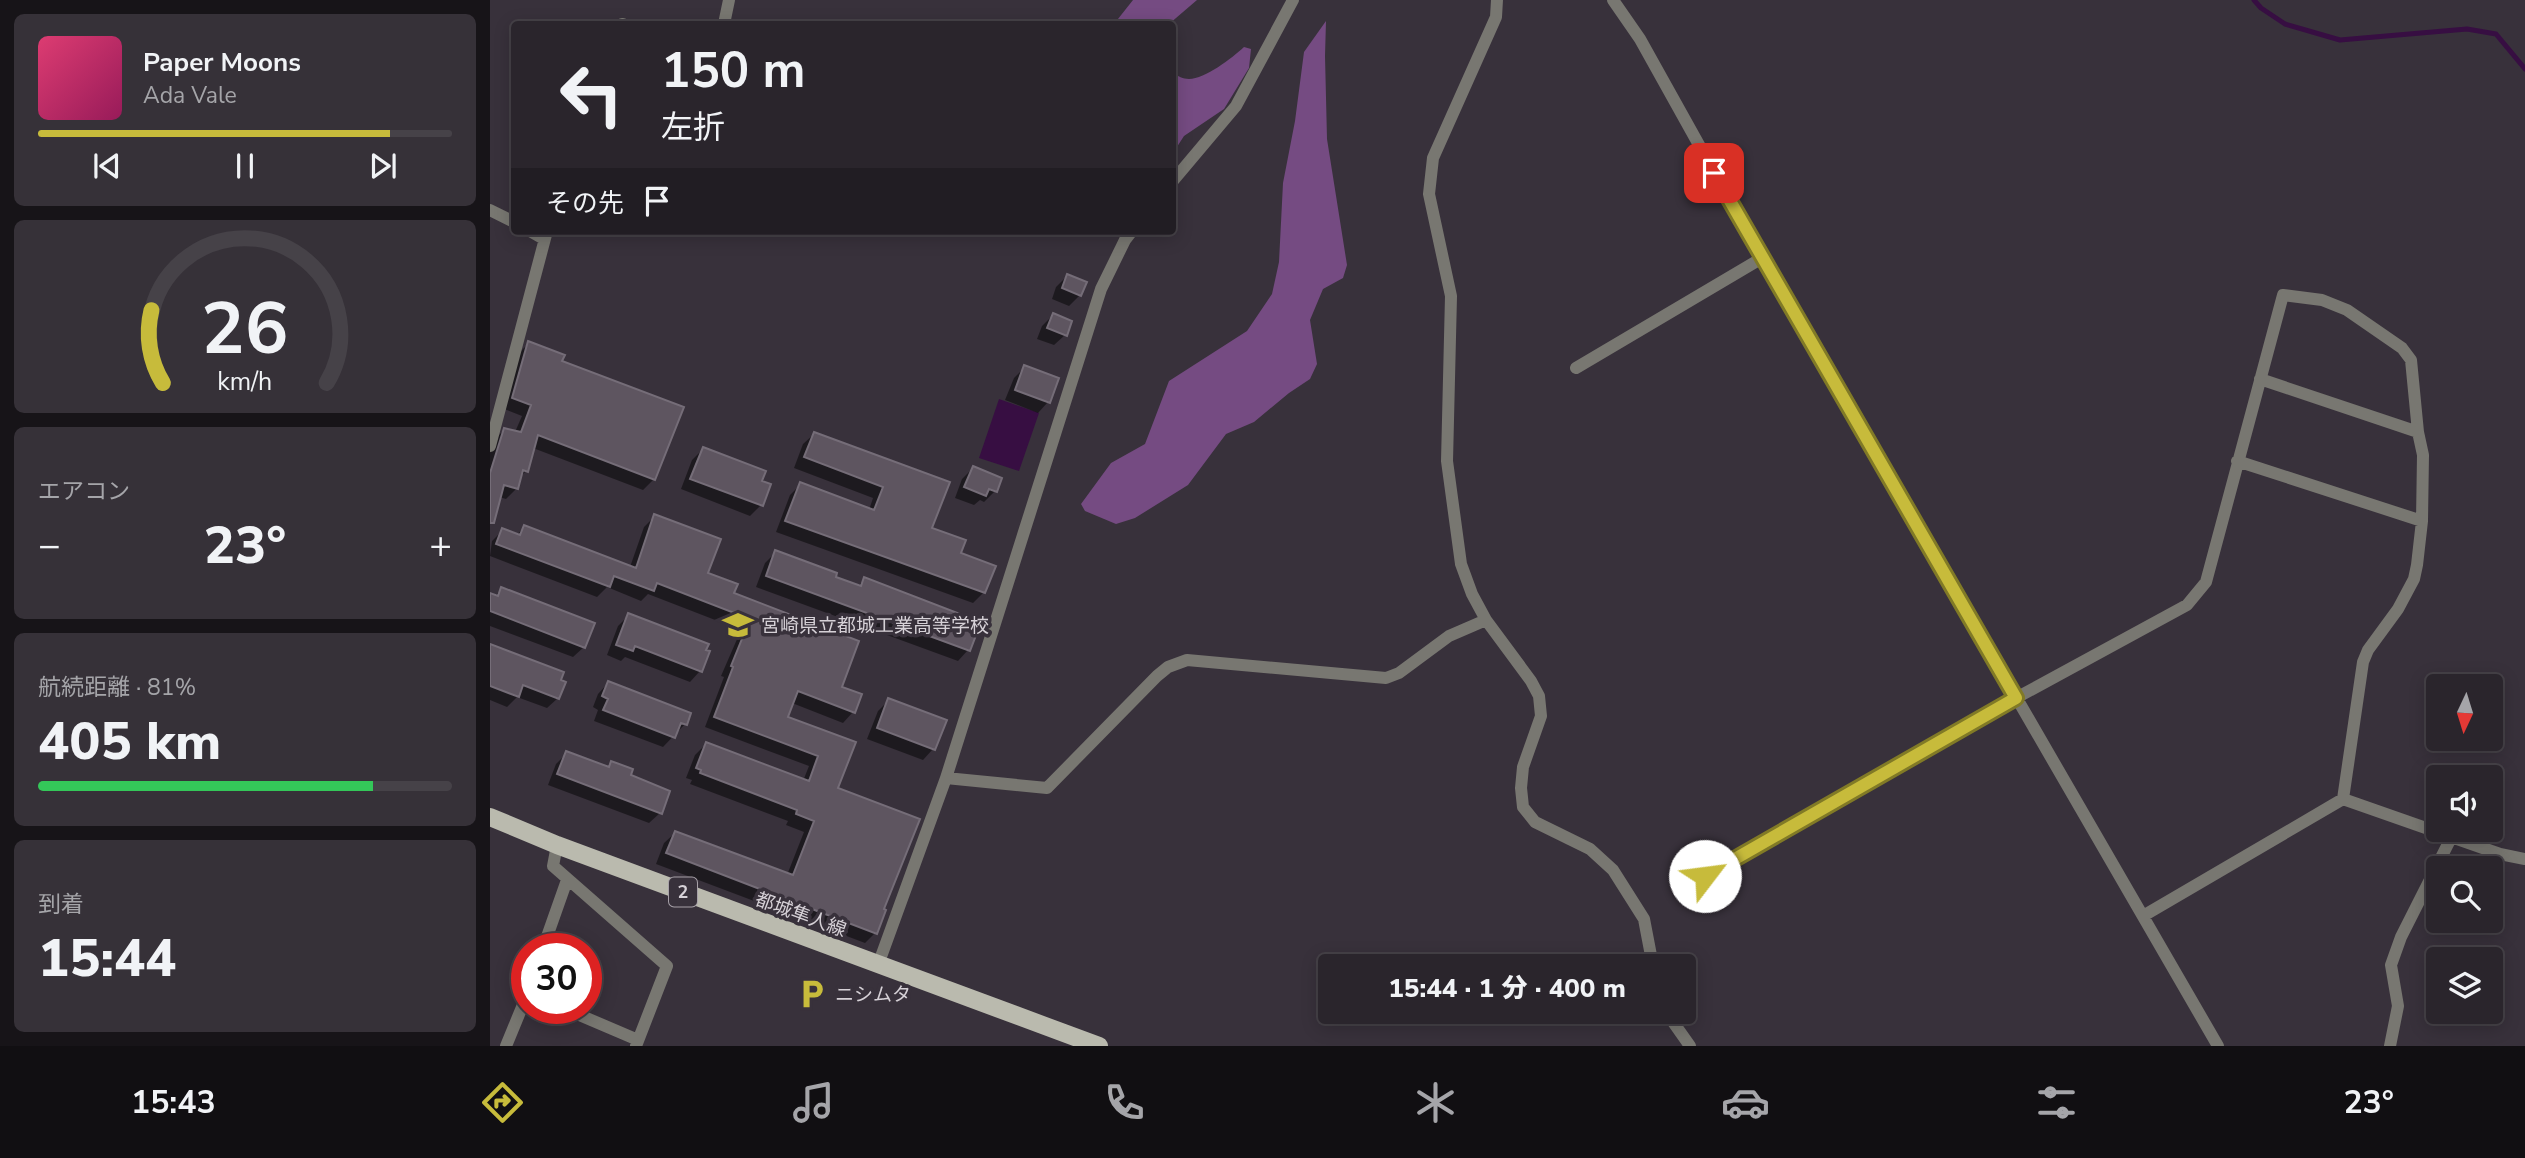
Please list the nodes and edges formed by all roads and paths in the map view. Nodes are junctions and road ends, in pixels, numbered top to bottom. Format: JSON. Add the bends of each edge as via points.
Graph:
{"nodes":[{"id":1,"x":729,"y":0,"type":"edge"},
{"id":2,"x":1293,"y":0,"type":"edge"},
{"id":3,"x":1496,"y":0,"type":"edge"},
{"id":4,"x":1613,"y":0,"type":"edge"},
{"id":5,"x":725,"y":21,"type":"edge"},
{"id":6,"x":1176,"y":177,"type":"edge"},
{"id":7,"x":490,"y":210,"type":"edge"},
{"id":8,"x":511,"y":220,"type":"edge"},
{"id":9,"x":546,"y":235,"type":"edge"},
{"id":10,"x":1128,"y":235,"type":"edge"},
{"id":11,"x":1762,"y":258,"type":"junction"},
{"id":12,"x":1576,"y":368,"type":"dead end"},
{"id":13,"x":2260,"y":379,"type":"junction"},
{"id":14,"x":2418,"y":432,"type":"junction"},
{"id":15,"x":490,"y":446,"type":"edge"},
{"id":16,"x":2237,"y":461,"type":"junction"},
{"id":17,"x":2422,"y":521,"type":"junction"},
{"id":18,"x":1486,"y":620,"type":"junction"},
{"id":19,"x":2016,"y":698,"type":"junction"},
{"id":20,"x":946,"y":778,"type":"junction"},
{"id":21,"x":2343,"y":799,"type":"junction"},
{"id":22,"x":490,"y":817,"type":"edge"},
{"id":23,"x":2426,"y":827,"type":"edge"},
{"id":24,"x":2449,"y":842,"type":"edge"},
{"id":25,"x":2468,"y":842,"type":"edge"},
{"id":26,"x":557,"y":845,"type":"junction"},
{"id":27,"x":2525,"y":859,"type":"edge"},
{"id":28,"x":1705,"y":876,"type":"dead end"},
{"id":29,"x":567,"y":880,"type":"junction"},
{"id":30,"x":2143,"y":916,"type":"junction"},
{"id":31,"x":548,"y":933,"type":"edge"},
{"id":32,"x":1651,"y":954,"type":"edge"},
{"id":33,"x":878,"y":965,"type":"junction"},
{"id":34,"x":515,"y":1024,"type":"edge"},
{"id":35,"x":597,"y":1024,"type":"edge"},
{"id":36,"x":1674,"y":1024,"type":"edge"},
{"id":37,"x":637,"y":1043,"type":"edge"},
{"id":38,"x":506,"y":1046,"type":"edge"},
{"id":39,"x":1100,"y":1046,"type":"edge"},
{"id":40,"x":1690,"y":1046,"type":"edge"},
{"id":41,"x":2218,"y":1046,"type":"edge"},
{"id":42,"x":2390,"y":1046,"type":"edge"}],
"edges":[{"from":1,"to":5,"type":"street"},
{"from":2,"to":6,"type":"street","via":[[1236,106]]},
{"from":3,"to":18,"type":"street","via":[[1496,17],[1433,158],[1429,194],[1451,296],[1446,434],[1449,490],[1461,564]]},
{"from":4,"to":11,"type":"street"},
{"from":7,"to":8,"type":"street"},
{"from":9,"to":15,"type":"street"},
{"from":10,"to":20,"type":"street","via":[[1101,289]]},
{"from":11,"to":12,"type":"street"},
{"from":11,"to":19,"type":"street"},
{"from":13,"to":14,"type":"street"},
{"from":13,"to":14,"type":"street","via":[[2283,295],[2322,300],[2347,310],[2402,348],[2411,360]]},
{"from":13,"to":16,"type":"street"},
{"from":14,"to":17,"type":"street","via":[[2423,455]]},
{"from":16,"to":17,"type":"street"},
{"from":16,"to":19,"type":"street","via":[[2206,582],[2187,605]]},
{"from":17,"to":21,"type":"street","via":[[2414,579],[2363,662]]},
{"from":18,"to":20,"type":"street","via":[[1449,636],[1386,678],[1187,660],[1157,676],[1047,788]]},
{"from":18,"to":32,"type":"street","via":[[1539,696],[1541,716],[1523,767],[1523,807],[1535,822],[1590,849],[1613,870],[1644,919]]},
{"from":19,"to":28,"type":"street"},
{"from":19,"to":30,"type":"street"},
{"from":20,"to":33,"type":"street"},
{"from":21,"to":23,"type":"street"},
{"from":21,"to":30,"type":"street"},
{"from":22,"to":26,"type":"main road","name":"都城隼人線","number":"2"},
{"from":24,"to":42,"type":"street","via":[[2391,965],[2398,1006]]},
{"from":25,"to":27,"type":"street"},
{"from":26,"to":29,"type":"street","via":[[553,866]]},
{"from":26,"to":33,"type":"main road","name":"都城隼人線","number":"2"},
{"from":29,"to":31,"type":"street"},
{"from":29,"to":37,"type":"street","via":[[667,966]]},
{"from":30,"to":41,"type":"street"},
{"from":33,"to":39,"type":"main road","name":"都城隼人線","number":"2"},
{"from":34,"to":38,"type":"street"},
{"from":35,"to":37,"type":"street"},
{"from":36,"to":40,"type":"street"}]}
